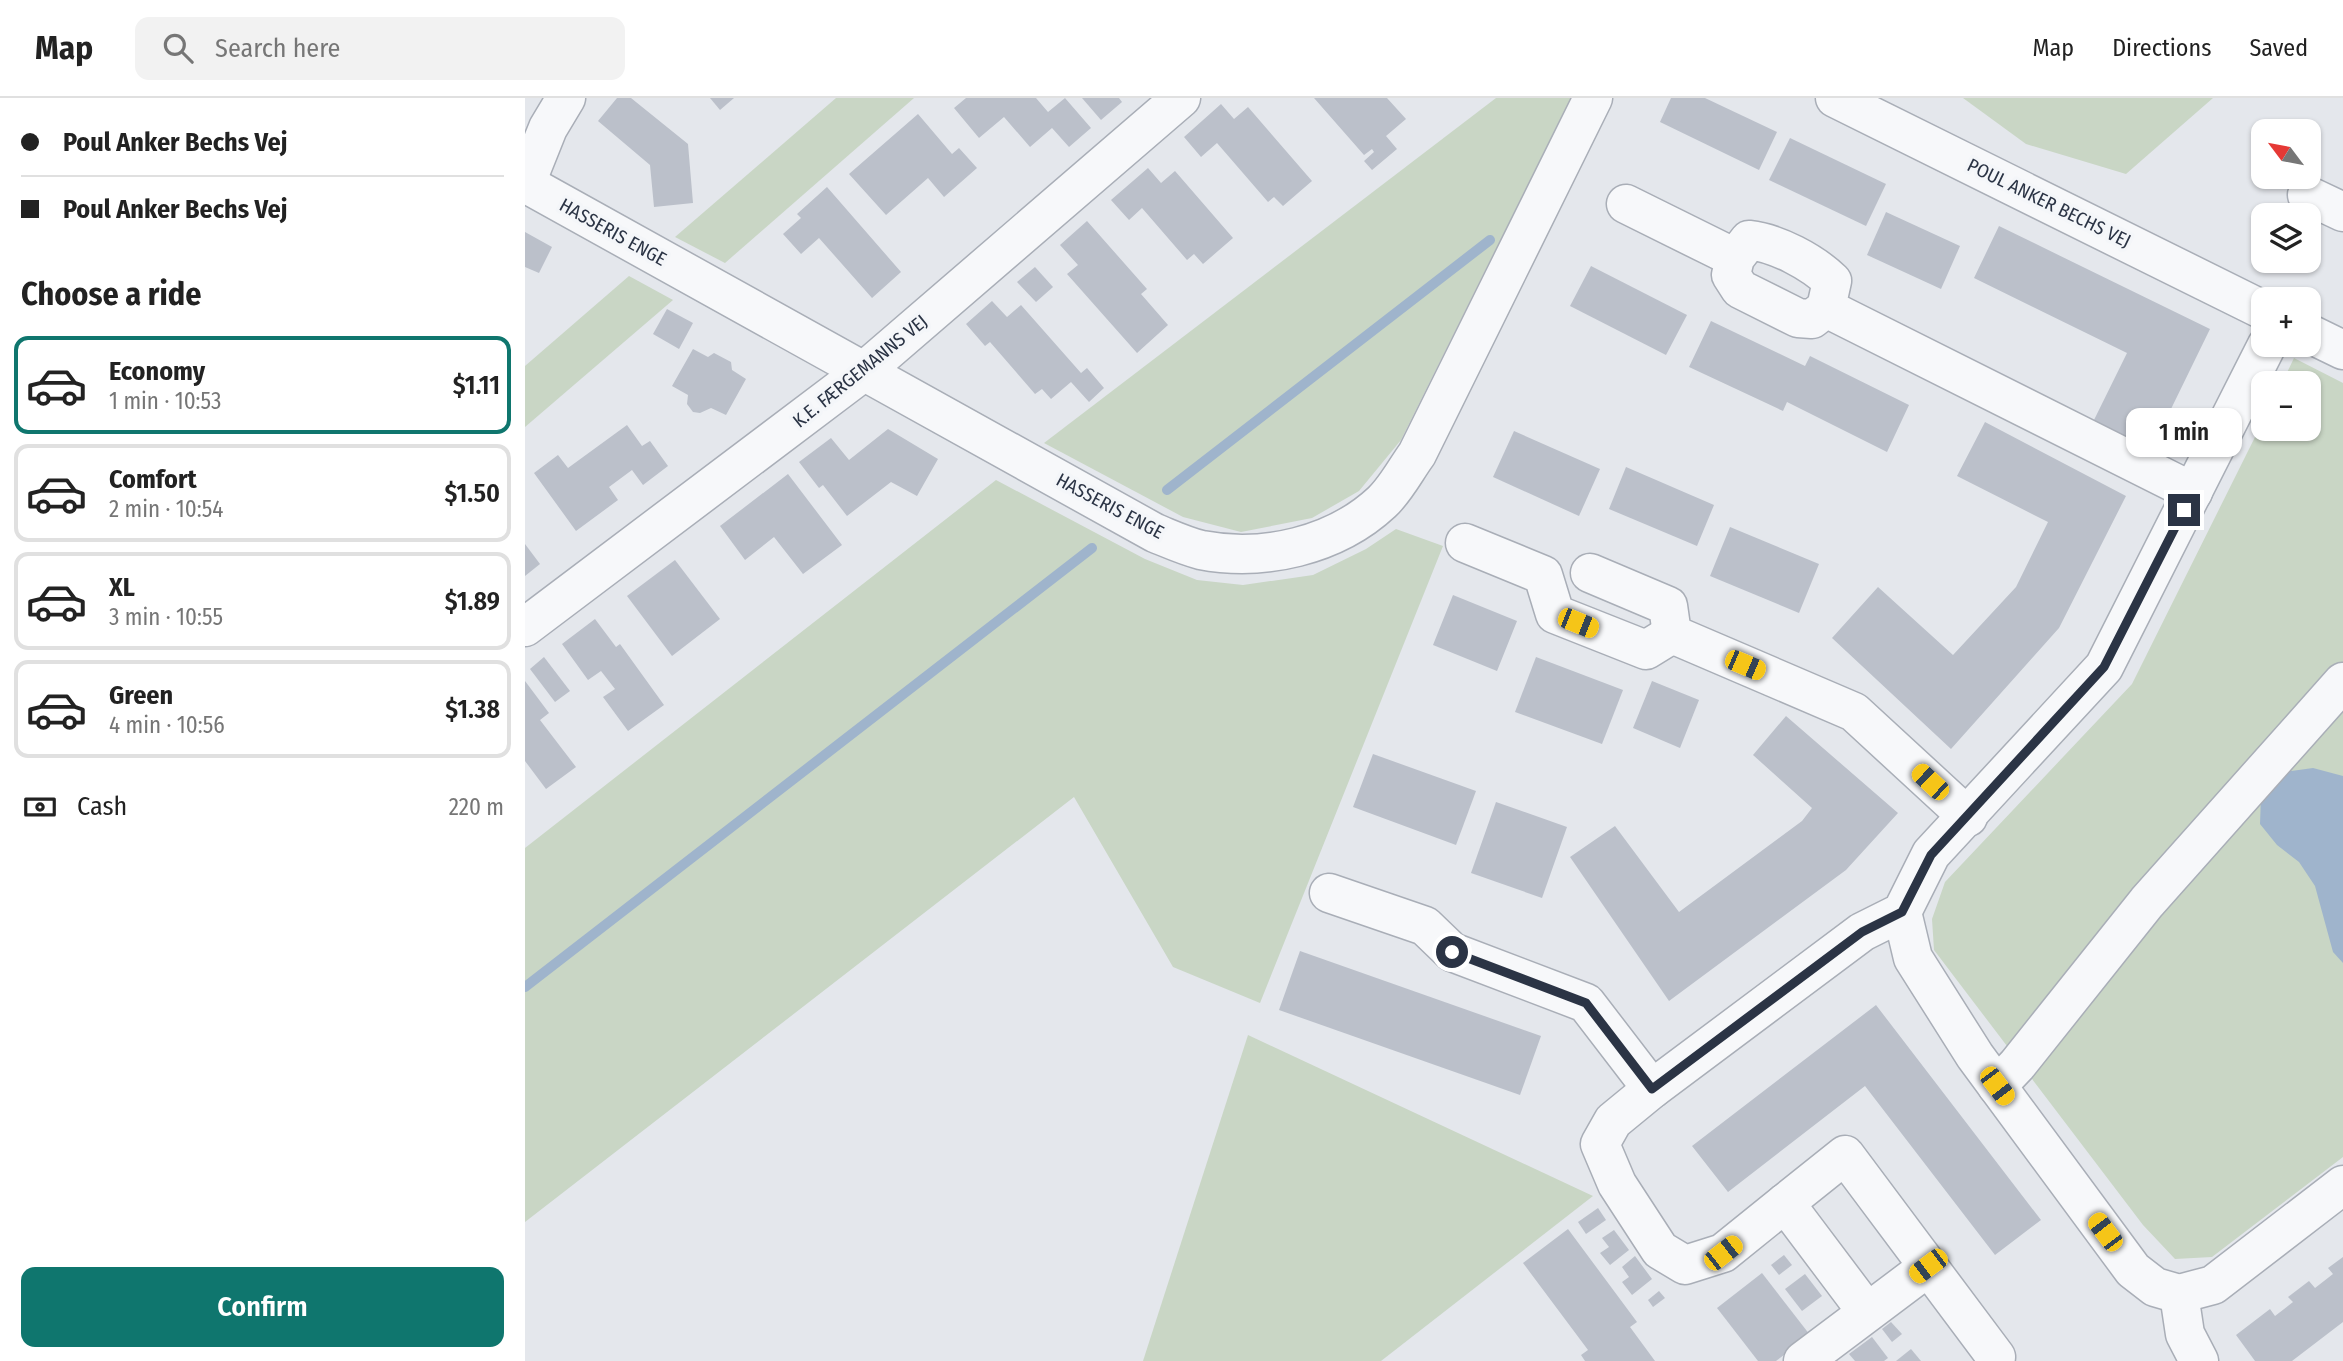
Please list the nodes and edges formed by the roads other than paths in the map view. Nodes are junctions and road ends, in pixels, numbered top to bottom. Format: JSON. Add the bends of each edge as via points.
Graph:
{"nodes":[{"id":1,"x":566,"y":98,"type":"edge"},
{"id":2,"x":1181,"y":98,"type":"edge"},
{"id":3,"x":1593,"y":98,"type":"edge"},
{"id":4,"x":1836,"y":98,"type":"edge"},
{"id":5,"x":525,"y":183,"type":"edge"},
{"id":6,"x":2307,"y":195,"type":"dead end"},
{"id":7,"x":1626,"y":204,"type":"dead end"},
{"id":8,"x":2343,"y":212,"type":"edge"},
{"id":9,"x":1735,"y":258,"type":"junction"},
{"id":10,"x":2251,"y":304,"type":"edge"},
{"id":11,"x":1826,"y":308,"type":"junction"},
{"id":12,"x":2321,"y":339,"type":"edge"},
{"id":13,"x":2343,"y":350,"type":"edge"},
{"id":14,"x":2261,"y":357,"type":"edge"},
{"id":15,"x":863,"y":372,"type":"junction"},
{"id":16,"x":2193,"y":492,"type":"junction"},
{"id":17,"x":1465,"y":542,"type":"dead end"},
{"id":18,"x":1590,"y":573,"type":"dead end"},
{"id":19,"x":525,"y":627,"type":"edge"},
{"id":20,"x":1672,"y":634,"type":"junction"},
{"id":21,"x":2343,"y":682,"type":"edge"},
{"id":22,"x":1968,"y":817,"type":"junction"},
{"id":23,"x":1329,"y":893,"type":"dead end"},
{"id":24,"x":1902,"y":912,"type":"junction"},
{"id":25,"x":1997,"y":1086,"type":"junction"},
{"id":26,"x":1652,"y":1089,"type":"junction"},
{"id":27,"x":2343,"y":1185,"type":"edge"},
{"id":28,"x":1786,"y":1203,"type":"junction"},
{"id":29,"x":1928,"y":1266,"type":"junction"},
{"id":30,"x":2179,"y":1294,"type":"junction"},
{"id":31,"x":1867,"y":1312,"type":"junction"},
{"id":32,"x":1996,"y":1357,"type":"dead end"},
{"id":33,"x":1803,"y":1361,"type":"edge"},
{"id":34,"x":2199,"y":1361,"type":"edge"}],
"edges":[{"from":1,"to":5,"type":"street"},
{"from":2,"to":15,"type":"street","name":"K.E. FÆRGEMANNS VEJ"},
{"from":3,"to":15,"type":"street","name":"HASSERIS ENGE","via":[[1417,454],[1383,502],[1346,528],[1297,549],[1235,554],[1199,549],[1155,533]]},
{"from":4,"to":10,"type":"street","name":"POUL ANKER BECHS VEJ"},
{"from":5,"to":15,"type":"street","name":"HASSERIS ENGE"},
{"from":6,"to":8,"type":"street"},
{"from":7,"to":9,"type":"street"},
{"from":9,"to":11,"type":"street","via":[[1731,275],[1739,289],[1798,318],[1812,319]]},
{"from":9,"to":11,"type":"street","via":[[1749,240],[1763,242],[1821,270],[1832,281]]},
{"from":11,"to":16,"type":"street"},
{"from":12,"to":13,"type":"street"},
{"from":14,"to":16,"type":"street"},
{"from":15,"to":19,"type":"street","name":"K.E. FÆRGEMANNS VEJ"},
{"from":16,"to":22,"type":"street","via":[[2104,667]]},
{"from":17,"to":20,"type":"street","via":[[1543,575],[1555,614],[1646,650]]},
{"from":18,"to":20,"type":"street","via":[[1668,606]]},
{"from":20,"to":22,"type":"street","via":[[1854,712]]},
{"from":21,"to":25,"type":"street","via":[[2156,892]]},
{"from":22,"to":24,"type":"street","via":[[1931,855]]},
{"from":23,"to":26,"type":"street","via":[[1425,926],[1452,952],[1586,1003]]},
{"from":24,"to":25,"type":"street","via":[[1913,958]]},
{"from":24,"to":26,"type":"street","via":[[1862,932]]},
{"from":25,"to":30,"type":"street","via":[[2133,1270],[2155,1287]]},
{"from":26,"to":28,"type":"street","via":[[1613,1121],[1600,1144],[1618,1184],[1660,1250],[1685,1265],[1723,1253]]},
{"from":27,"to":30,"type":"street","via":[[2213,1285]]},
{"from":28,"to":29,"type":"street","via":[[1845,1155]]},
{"from":28,"to":31,"type":"street"},
{"from":29,"to":31,"type":"street"},
{"from":29,"to":32,"type":"street"},
{"from":30,"to":34,"type":"street","via":[[2185,1334]]},
{"from":31,"to":33,"type":"street"}]}
